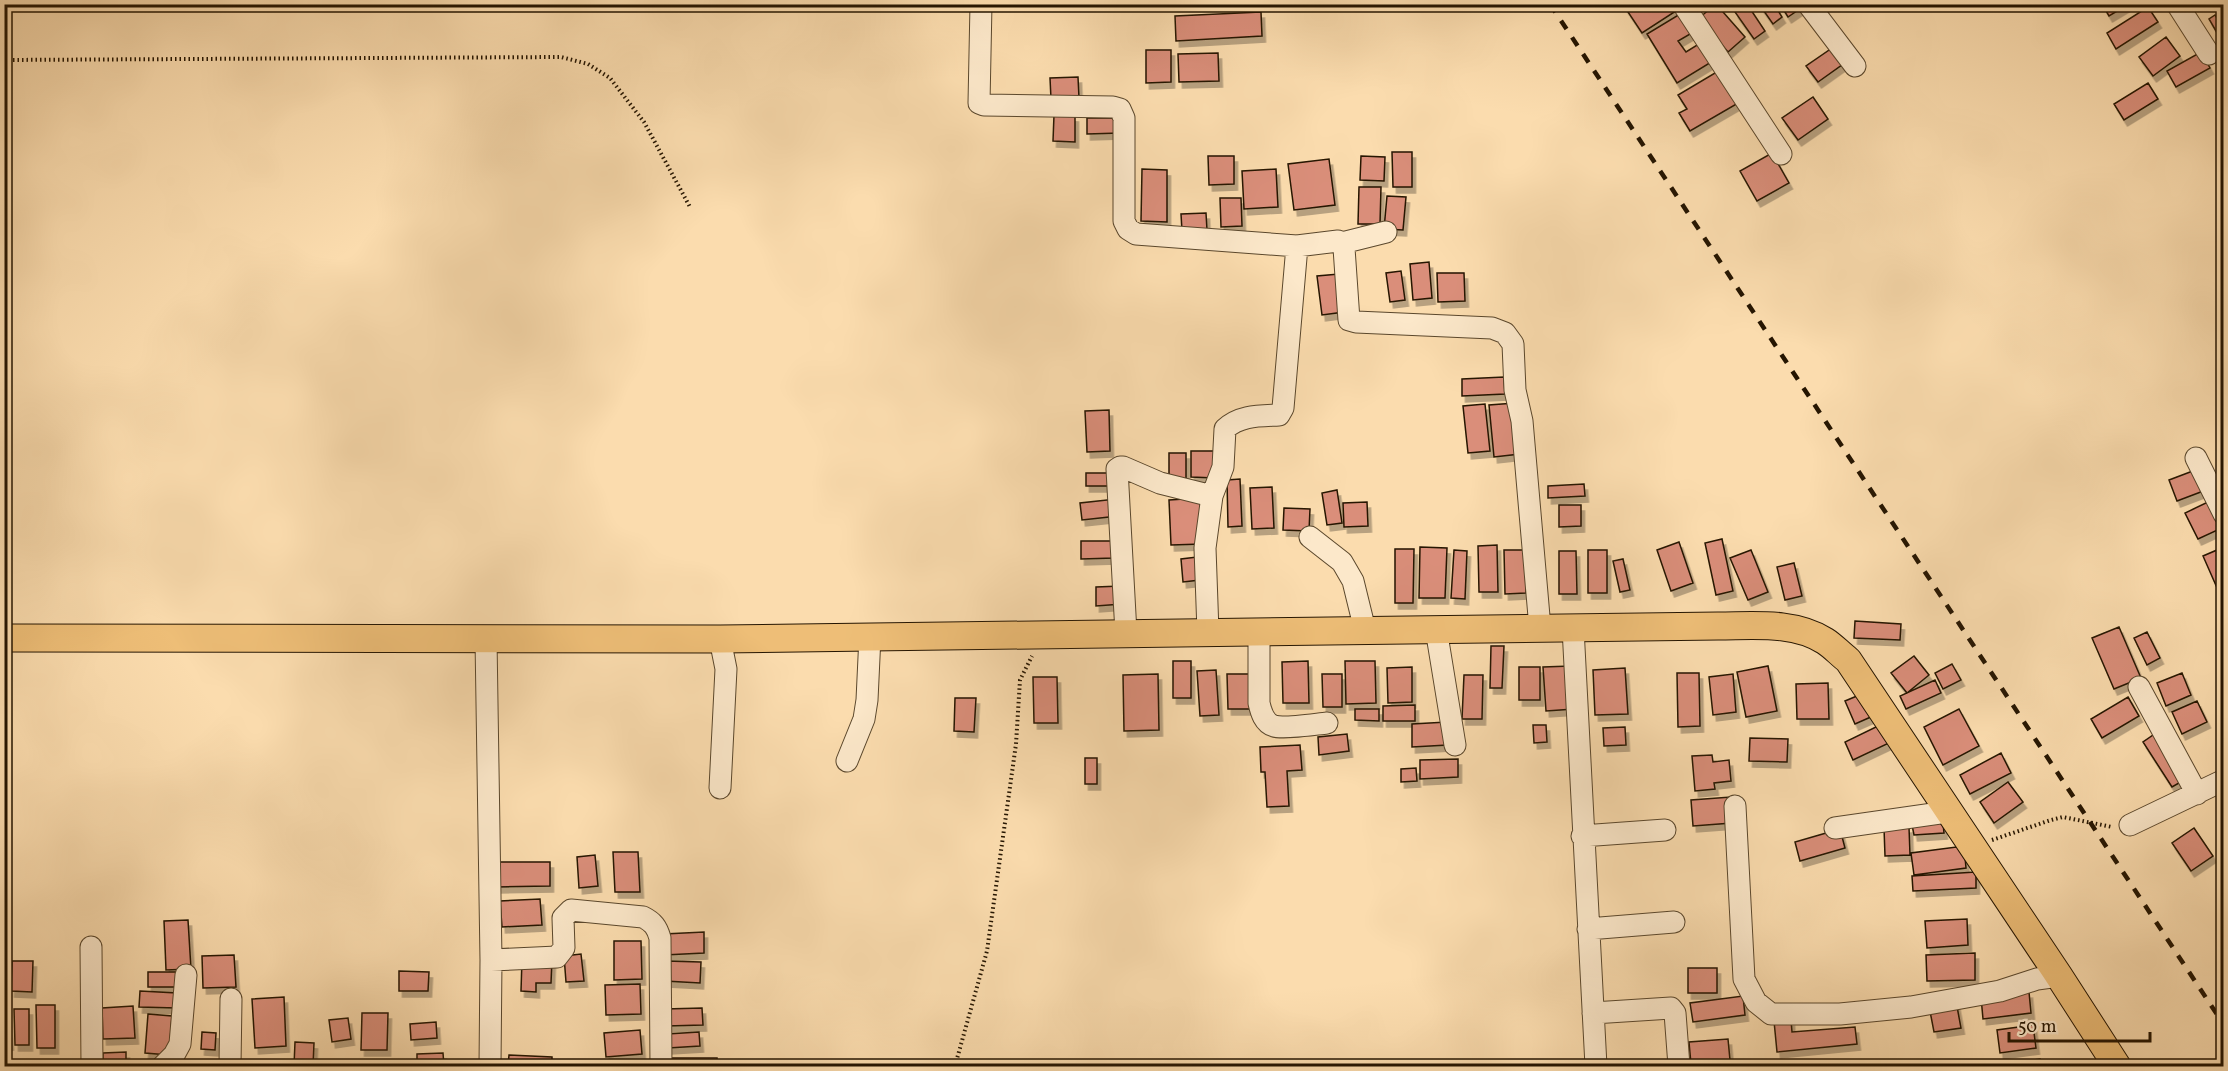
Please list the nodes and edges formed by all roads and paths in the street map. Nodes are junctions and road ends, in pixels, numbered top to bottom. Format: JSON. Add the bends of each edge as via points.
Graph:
{"nodes":[{"id":1,"x":981,"y":4,"type":"edge"},
{"id":2,"x":1808,"y":4,"type":"edge"},
{"id":3,"x":2177,"y":4,"type":"edge"},
{"id":4,"x":1689,"y":7,"type":"edge"},
{"id":5,"x":2218,"y":49,"type":"edge"},
{"id":6,"x":4,"y":60,"type":"edge"},
{"id":7,"x":1855,"y":66,"type":"dead end"},
{"id":8,"x":1781,"y":154,"type":"dead end"},
{"id":9,"x":690,"y":207,"type":"dead end"},
{"id":10,"x":1386,"y":232,"type":"dead end"},
{"id":11,"x":1342,"y":243,"type":"junction"},
{"id":12,"x":1297,"y":246,"type":"junction"},
{"id":13,"x":2196,"y":458,"type":"dead end"},
{"id":14,"x":1212,"y":496,"type":"junction"},
{"id":15,"x":2223,"y":514,"type":"edge"},
{"id":16,"x":1310,"y":537,"type":"dead end"},
{"id":17,"x":1540,"y":628,"type":"junction"},
{"id":18,"x":1573,"y":628,"type":"junction"},
{"id":19,"x":1436,"y":629,"type":"junction"},
{"id":20,"x":1365,"y":630,"type":"junction"},
{"id":21,"x":1259,"y":631,"type":"junction"},
{"id":22,"x":1208,"y":632,"type":"junction"},
{"id":23,"x":1044,"y":633,"type":"junction"},
{"id":24,"x":1126,"y":633,"type":"junction"},
{"id":25,"x":870,"y":636,"type":"junction"},
{"id":26,"x":4,"y":638,"type":"edge"},
{"id":27,"x":486,"y":639,"type":"junction"},
{"id":28,"x":720,"y":639,"type":"junction"},
{"id":29,"x":2139,"y":687,"type":"dead end"},
{"id":30,"x":1327,"y":723,"type":"dead end"},
{"id":31,"x":1455,"y":746,"type":"dead end"},
{"id":32,"x":847,"y":761,"type":"dead end"},
{"id":33,"x":2223,"y":780,"type":"edge"},
{"id":34,"x":720,"y":788,"type":"dead end"},
{"id":35,"x":2197,"y":794,"type":"junction"},
{"id":36,"x":1735,"y":806,"type":"dead end"},
{"id":37,"x":1947,"y":812,"type":"junction"},
{"id":38,"x":2138,"y":822,"type":"joint"},
{"id":39,"x":1835,"y":828,"type":"dead end"},
{"id":40,"x":1665,"y":830,"type":"dead end"},
{"id":41,"x":1582,"y":836,"type":"junction"},
{"id":42,"x":1972,"y":847,"type":"junction"},
{"id":43,"x":1674,"y":922,"type":"dead end"},
{"id":44,"x":1588,"y":929,"type":"junction"},
{"id":45,"x":91,"y":947,"type":"dead end"},
{"id":46,"x":491,"y":960,"type":"junction"},
{"id":47,"x":186,"y":975,"type":"dead end"},
{"id":48,"x":2059,"y":976,"type":"junction"},
{"id":49,"x":231,"y":999,"type":"dead end"},
{"id":50,"x":1593,"y":1013,"type":"junction"},
{"id":51,"x":92,"y":1066,"type":"edge"},
{"id":52,"x":163,"y":1066,"type":"edge"},
{"id":53,"x":230,"y":1066,"type":"edge"},
{"id":54,"x":490,"y":1066,"type":"edge"},
{"id":55,"x":661,"y":1066,"type":"edge"},
{"id":56,"x":955,"y":1066,"type":"edge"},
{"id":57,"x":1596,"y":1066,"type":"edge"},
{"id":58,"x":1679,"y":1066,"type":"edge"},
{"id":59,"x":2117,"y":1066,"type":"edge"}],
"edges":[{"from":1,"to":12,"type":"street","via":[[979,102],[1120,110],[1124,118],[1124,221],[1128,229],[1136,234]]},
{"from":2,"to":7,"type":"street"},
{"from":3,"to":5,"type":"street"},
{"from":4,"to":8,"type":"street"},
{"from":6,"to":9,"type":"path","via":[[561,57],[588,64],[610,78],[644,122]]},
{"from":10,"to":11,"type":"street"},
{"from":11,"to":12,"type":"street","via":[[1332,240]]},
{"from":11,"to":17,"type":"street","via":[[1349,320],[1492,328],[1505,333],[1513,344]]},
{"from":12,"to":14,"type":"street","via":[[1284,408],[1279,415],[1248,417],[1225,429],[1223,467]]},
{"from":13,"to":15,"type":"street"},
{"from":14,"to":22,"type":"street","via":[[1205,548]]},
{"from":14,"to":24,"type":"street","via":[[1160,483],[1123,467],[1117,469]]},
{"from":16,"to":20,"type":"street","via":[[1342,562],[1353,581]]},
{"from":17,"to":18,"type":"main road"},
{"from":17,"to":19,"type":"main road"},
{"from":18,"to":37,"type":"main road","via":[[1769,626],[1798,629],[1825,641],[1848,660]]},
{"from":18,"to":41,"type":"street"},
{"from":19,"to":20,"type":"main road"},
{"from":19,"to":31,"type":"street"},
{"from":20,"to":21,"type":"main road"},
{"from":21,"to":22,"type":"main road"},
{"from":21,"to":30,"type":"street","via":[[1261,713],[1275,726]]},
{"from":22,"to":24,"type":"main road"},
{"from":23,"to":24,"type":"main road"},
{"from":23,"to":25,"type":"main road"},
{"from":23,"to":56,"type":"path","via":[[1020,680],[1016,744],[987,951]]},
{"from":25,"to":28,"type":"main road"},
{"from":25,"to":32,"type":"street","via":[[864,719]]},
{"from":26,"to":27,"type":"main road"},
{"from":27,"to":28,"type":"main road"},
{"from":27,"to":46,"type":"street"},
{"from":28,"to":34,"type":"street","via":[[726,669]]},
{"from":29,"to":35,"type":"street"},
{"from":33,"to":35,"type":"street"},
{"from":35,"to":38,"type":"street"},
{"from":36,"to":48,"type":"street","via":[[1743,979],[1756,1002],[1772,1014],[1840,1014],[1911,1006]]},
{"from":37,"to":39,"type":"street"},
{"from":37,"to":42,"type":"main road"},
{"from":38,"to":42,"type":"path","via":[[2106,827],[2063,818]]},
{"from":40,"to":41,"type":"street"},
{"from":41,"to":44,"type":"street"},
{"from":42,"to":48,"type":"main road"},
{"from":43,"to":44,"type":"street"},
{"from":44,"to":50,"type":"street"},
{"from":45,"to":51,"type":"street"},
{"from":46,"to":54,"type":"street"},
{"from":46,"to":55,"type":"street","via":[[557,957],[564,948],[563,918],[571,910],[652,921],[660,938]]},
{"from":47,"to":52,"type":"street","via":[[180,1044]]},
{"from":48,"to":59,"type":"main road"},
{"from":49,"to":53,"type":"street"},
{"from":50,"to":57,"type":"street"},
{"from":50,"to":58,"type":"street","via":[[1671,1008],[1675,1012]]}]}
